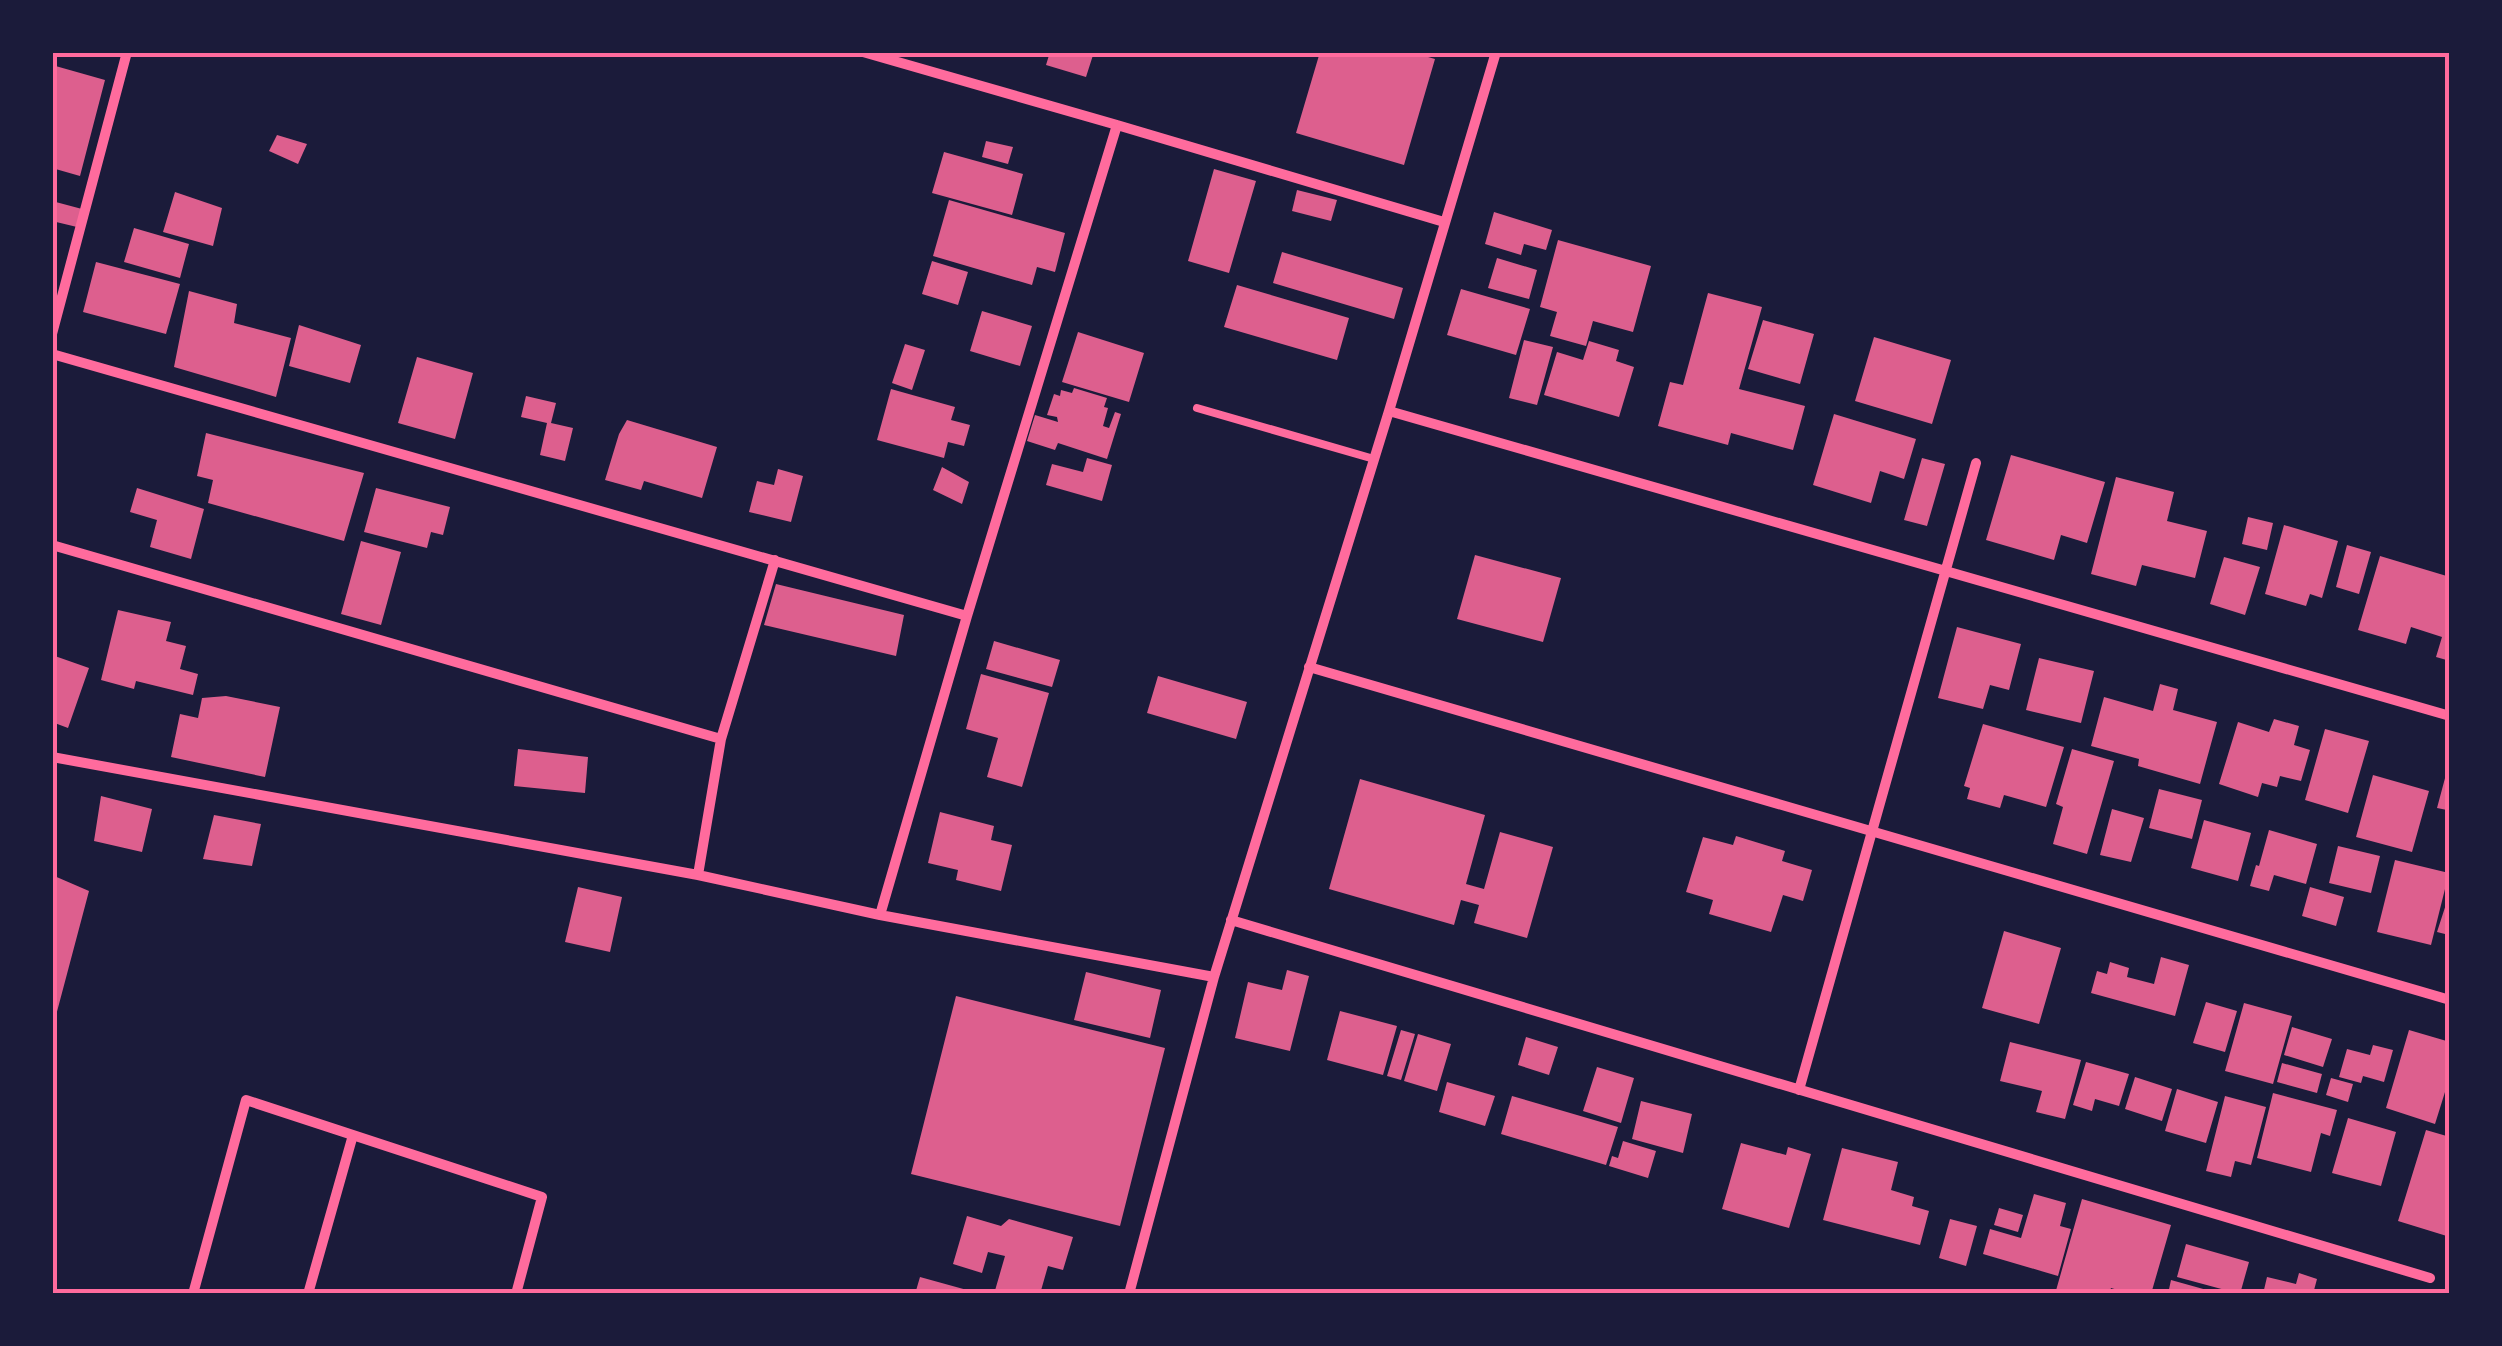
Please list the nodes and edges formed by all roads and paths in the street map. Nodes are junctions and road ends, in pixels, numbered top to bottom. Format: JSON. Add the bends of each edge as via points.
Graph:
{"nodes":[{"id":1,"x":127,"y":52,"type":"edge"},
{"id":2,"x":863,"y":52,"type":"edge"},
{"id":3,"x":1496,"y":52,"type":"edge"},
{"id":4,"x":1118,"y":125,"type":"junction"},
{"id":5,"x":1444,"y":222,"type":"junction"},
{"id":6,"x":52,"y":334,"type":"edge"},
{"id":7,"x":52,"y":354,"type":"edge"},
{"id":8,"x":1197,"y":408,"type":"dead end"},
{"id":9,"x":1389,"y":411,"type":"junction"},
{"id":10,"x":1374,"y":459,"type":"junction"},
{"id":11,"x":1976,"y":463,"type":"dead end"},
{"id":12,"x":52,"y":545,"type":"edge"},
{"id":13,"x":775,"y":560,"type":"junction"},
{"id":14,"x":1946,"y":571,"type":"junction"},
{"id":15,"x":966,"y":616,"type":"junction"},
{"id":16,"x":1309,"y":667,"type":"junction"},
{"id":17,"x":2450,"y":716,"type":"edge"},
{"id":18,"x":721,"y":739,"type":"junction"},
{"id":19,"x":52,"y":757,"type":"edge"},
{"id":20,"x":1872,"y":832,"type":"junction"},
{"id":21,"x":698,"y":875,"type":"junction"},
{"id":22,"x":880,"y":915,"type":"junction"},
{"id":23,"x":1232,"y":920,"type":"junction"},
{"id":24,"x":1214,"y":978,"type":"junction"},
{"id":25,"x":2450,"y":1000,"type":"edge"},
{"id":26,"x":1800,"y":1090,"type":"junction"},
{"id":27,"x":353,"y":1135,"type":"junction"},
{"id":28,"x":2430,"y":1278,"type":"dead end"},
{"id":29,"x":193,"y":1294,"type":"edge"},
{"id":30,"x":308,"y":1294,"type":"edge"},
{"id":31,"x":516,"y":1294,"type":"edge"},
{"id":32,"x":1129,"y":1294,"type":"edge"}],
"edges":[{"from":1,"to":6,"type":"street"},
{"from":2,"to":4,"type":"street"},
{"from":3,"to":5,"type":"street"},
{"from":4,"to":5,"type":"street"},
{"from":4,"to":15,"type":"street"},
{"from":5,"to":9,"type":"street"},
{"from":7,"to":13,"type":"street"},
{"from":8,"to":10,"type":"lane"},
{"from":9,"to":10,"type":"street"},
{"from":9,"to":14,"type":"street"},
{"from":10,"to":16,"type":"street"},
{"from":11,"to":14,"type":"street"},
{"from":12,"to":18,"type":"street"},
{"from":13,"to":15,"type":"street"},
{"from":13,"to":18,"type":"street"},
{"from":14,"to":17,"type":"street"},
{"from":14,"to":20,"type":"street"},
{"from":15,"to":22,"type":"street"},
{"from":16,"to":20,"type":"street"},
{"from":16,"to":23,"type":"street"},
{"from":18,"to":21,"type":"street"},
{"from":19,"to":21,"type":"street"},
{"from":20,"to":25,"type":"street"},
{"from":20,"to":26,"type":"street"},
{"from":21,"to":22,"type":"street"},
{"from":22,"to":24,"type":"street"},
{"from":23,"to":24,"type":"street"},
{"from":23,"to":26,"type":"street"},
{"from":24,"to":32,"type":"street"},
{"from":26,"to":28,"type":"street"},
{"from":27,"to":29,"type":"street","via":[[246,1100]]},
{"from":27,"to":30,"type":"street"},
{"from":27,"to":31,"type":"street","via":[[542,1197]]}]}
